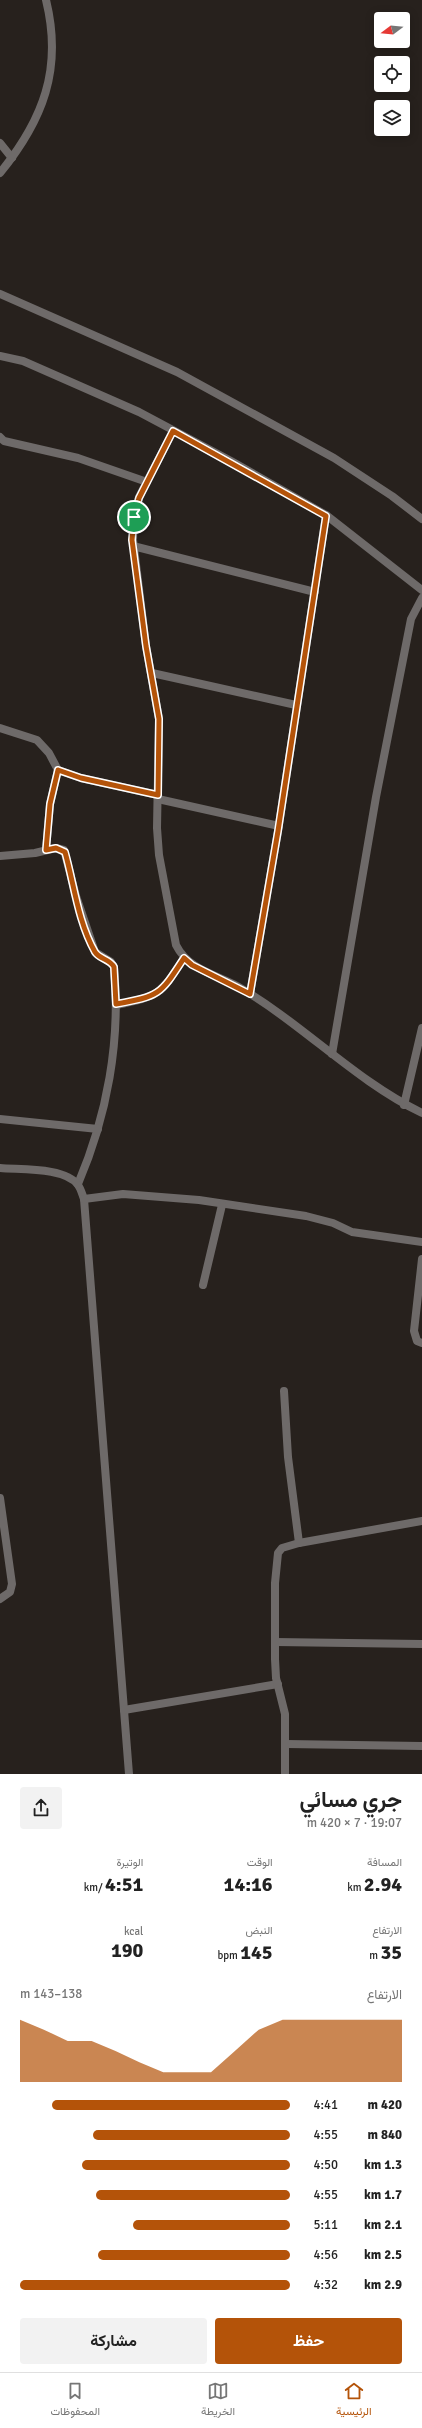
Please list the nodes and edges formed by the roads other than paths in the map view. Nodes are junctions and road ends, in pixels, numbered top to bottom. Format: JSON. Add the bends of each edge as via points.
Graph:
{"nodes":[{"id":1,"x":46,"y":0,"type":"edge"},
{"id":2,"x":0,"y":143,"type":"edge"},
{"id":3,"x":12,"y":158,"type":"junction"},
{"id":4,"x":0,"y":173,"type":"edge"},
{"id":5,"x":0,"y":294,"type":"edge"},
{"id":6,"x":0,"y":356,"type":"edge"},
{"id":7,"x":173,"y":431,"type":"junction"},
{"id":8,"x":0,"y":437,"type":"edge"},
{"id":9,"x":147,"y":482,"type":"junction"},
{"id":10,"x":326,"y":516,"type":"junction"},
{"id":11,"x":422,"y":519,"type":"edge"},
{"id":12,"x":133,"y":546,"type":"junction"},
{"id":13,"x":422,"y":590,"type":"edge"},
{"id":14,"x":315,"y":592,"type":"junction"},
{"id":15,"x":422,"y":598,"type":"edge"},
{"id":16,"x":152,"y":673,"type":"junction"},
{"id":17,"x":296,"y":705,"type":"junction"},
{"id":18,"x":0,"y":728,"type":"edge"},
{"id":19,"x":58,"y":770,"type":"junction"},
{"id":20,"x":158,"y":797,"type":"junction"},
{"id":21,"x":279,"y":826,"type":"junction"},
{"id":22,"x":46,"y":850,"type":"junction"},
{"id":23,"x":0,"y":856,"type":"edge"},
{"id":24,"x":184,"y":958,"type":"junction"},
{"id":25,"x":250,"y":994,"type":"junction"},
{"id":26,"x":116,"y":1004,"type":"junction"},
{"id":27,"x":422,"y":1028,"type":"edge"},
{"id":28,"x":332,"y":1054,"type":"junction"},
{"id":29,"x":404,"y":1105,"type":"junction"},
{"id":30,"x":422,"y":1113,"type":"edge"},
{"id":31,"x":0,"y":1119,"type":"edge"},
{"id":32,"x":98,"y":1129,"type":"junction"},
{"id":33,"x":0,"y":1168,"type":"edge"},
{"id":34,"x":78,"y":1184,"type":"junction"},
{"id":35,"x":84,"y":1199,"type":"junction"},
{"id":36,"x":222,"y":1205,"type":"junction"},
{"id":37,"x":422,"y":1242,"type":"edge"},
{"id":38,"x":422,"y":1260,"type":"edge"},
{"id":39,"x":203,"y":1285,"type":"dead end"},
{"id":40,"x":422,"y":1344,"type":"edge"},
{"id":41,"x":284,"y":1391,"type":"dead end"},
{"id":42,"x":0,"y":1498,"type":"edge"},
{"id":43,"x":422,"y":1521,"type":"edge"},
{"id":44,"x":299,"y":1543,"type":"junction"},
{"id":45,"x":0,"y":1599,"type":"edge"},
{"id":46,"x":275,"y":1642,"type":"junction"},
{"id":47,"x":422,"y":1644,"type":"edge"},
{"id":48,"x":278,"y":1684,"type":"junction"},
{"id":49,"x":124,"y":1710,"type":"junction"},
{"id":50,"x":286,"y":1744,"type":"junction"},
{"id":51,"x":422,"y":1746,"type":"edge"},
{"id":52,"x":129,"y":1774,"type":"edge"},
{"id":53,"x":285,"y":1774,"type":"edge"}],
"edges":[{"from":1,"to":3,"type":"street","via":[[52,43],[50,74],[32,129]]},
{"from":2,"to":3,"type":"street"},
{"from":3,"to":4,"type":"street"},
{"from":5,"to":11,"type":"street","via":[[177,372],[334,458]]},
{"from":6,"to":7,"type":"street","via":[[23,361],[57,375],[139,412]]},
{"from":7,"to":9,"type":"street"},
{"from":7,"to":10,"type":"street"},
{"from":8,"to":9,"type":"street","via":[[4,441],[100,465]]},
{"from":9,"to":12,"type":"street","via":[[134,517]]},
{"from":10,"to":13,"type":"street"},
{"from":10,"to":14,"type":"street"},
{"from":12,"to":14,"type":"street"},
{"from":12,"to":16,"type":"street"},
{"from":14,"to":17,"type":"street"},
{"from":15,"to":28,"type":"street","via":[[410,619],[376,797]]},
{"from":16,"to":17,"type":"street"},
{"from":16,"to":20,"type":"street","via":[[159,719]]},
{"from":17,"to":21,"type":"street"},
{"from":18,"to":19,"type":"street","via":[[37,740],[49,753]]},
{"from":19,"to":20,"type":"street"},
{"from":19,"to":22,"type":"street","via":[[50,804]]},
{"from":20,"to":21,"type":"street"},
{"from":20,"to":24,"type":"street","via":[[159,856],[176,945]]},
{"from":21,"to":25,"type":"street"},
{"from":22,"to":23,"type":"street"},
{"from":22,"to":26,"type":"street","via":[[56,848],[65,852],[76,896],[95,952],[111,962],[114,967]]},
{"from":24,"to":25,"type":"street","via":[[192,965]]},
{"from":24,"to":26,"type":"street","via":[[162,991],[148,998]]},
{"from":25,"to":28,"type":"street"},
{"from":26,"to":32,"type":"street","via":[[112,1067]]},
{"from":27,"to":29,"type":"street"},
{"from":28,"to":29,"type":"street"},
{"from":29,"to":30,"type":"street"},
{"from":31,"to":32,"type":"street"},
{"from":32,"to":34,"type":"street"},
{"from":33,"to":34,"type":"street","via":[[60,1174]]},
{"from":34,"to":35,"type":"street"},
{"from":35,"to":36,"type":"street","via":[[122,1194],[148,1195]]},
{"from":35,"to":49,"type":"street"},
{"from":36,"to":37,"type":"street","via":[[306,1216],[333,1223],[352,1232]]},
{"from":36,"to":39,"type":"street"},
{"from":38,"to":40,"type":"street","via":[[414,1331],[417,1341]]},
{"from":41,"to":44,"type":"street","via":[[288,1457]]},
{"from":42,"to":45,"type":"street","via":[[12,1584],[10,1592]]},
{"from":43,"to":44,"type":"street"},
{"from":44,"to":46,"type":"street","via":[[282,1548],[278,1553]]},
{"from":46,"to":47,"type":"street"},
{"from":46,"to":48,"type":"street"},
{"from":48,"to":49,"type":"street"},
{"from":48,"to":50,"type":"street","via":[[285,1714]]},
{"from":49,"to":52,"type":"street"},
{"from":50,"to":51,"type":"street"},
{"from":50,"to":53,"type":"street"}]}
